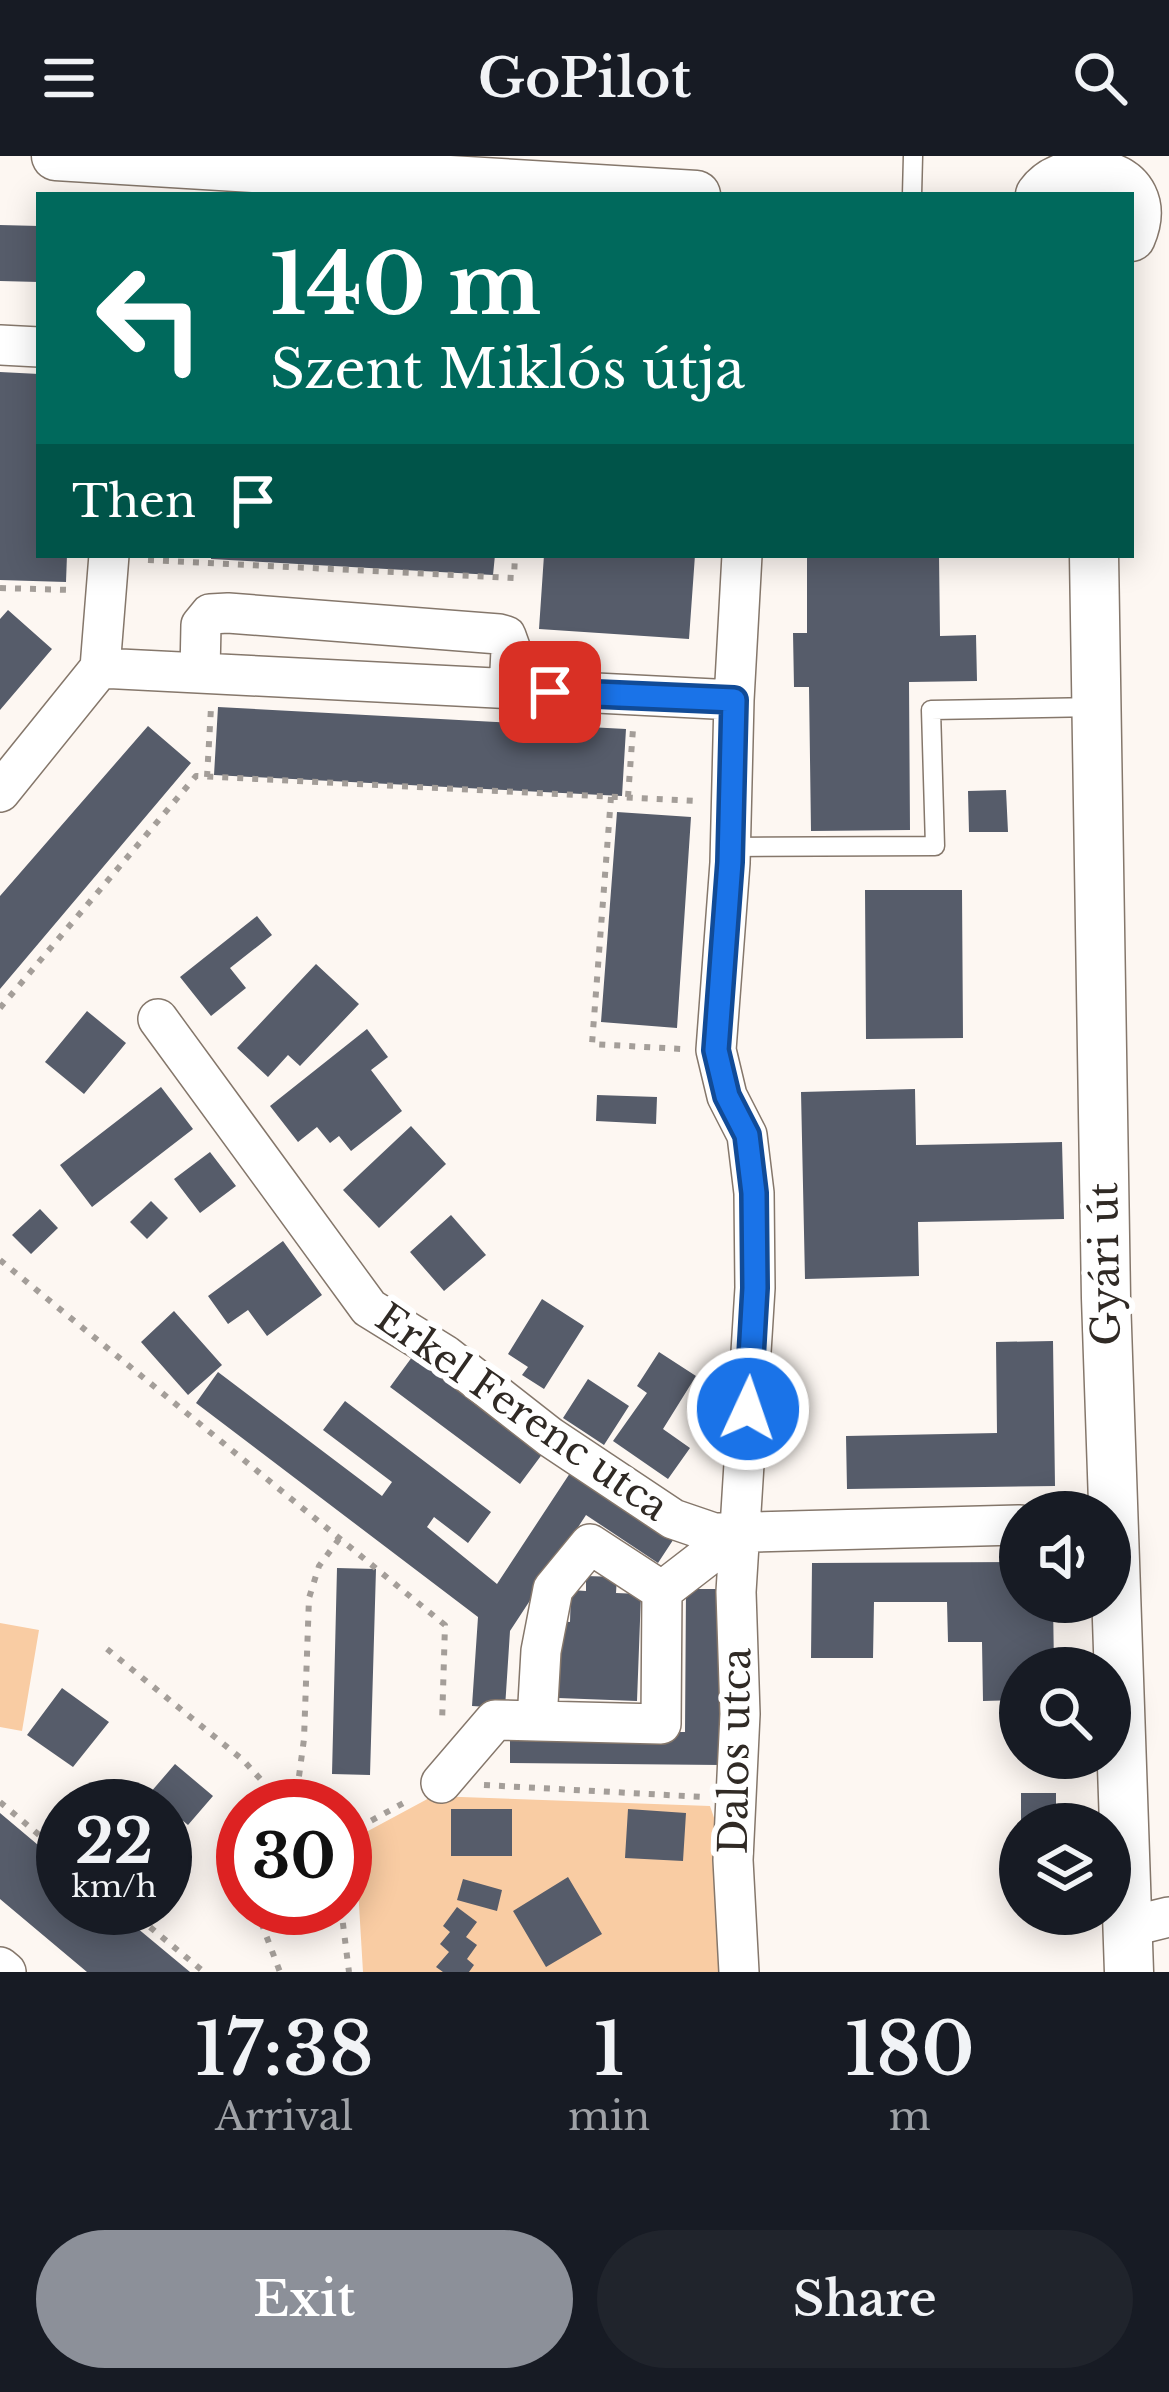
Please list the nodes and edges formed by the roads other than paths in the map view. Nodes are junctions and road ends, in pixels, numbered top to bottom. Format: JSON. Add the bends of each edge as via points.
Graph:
{"nodes":[{"id":1,"x":56,"y":156,"type":"edge"},
{"id":2,"x":913,"y":156,"type":"edge"},
{"id":3,"x":320,"y":164,"type":"edge"},
{"id":4,"x":133,"y":177,"type":"edge"},
{"id":5,"x":1042,"y":180,"type":"edge"},
{"id":6,"x":660,"y":192,"type":"edge"},
{"id":7,"x":912,"y":192,"type":"edge"},
{"id":8,"x":1123,"y":192,"type":"edge"},
{"id":9,"x":0,"y":345,"type":"edge"},
{"id":10,"x":36,"y":347,"type":"edge"},
{"id":11,"x":128,"y":558,"type":"edge"},
{"id":12,"x":742,"y":558,"type":"edge"},
{"id":13,"x":1094,"y":558,"type":"edge"},
{"id":14,"x":100,"y":668,"type":"junction"},
{"id":15,"x":206,"y":681,"type":"junction"},
{"id":16,"x":509,"y":691,"type":"junction"},
{"id":17,"x":734,"y":700,"type":"junction"},
{"id":18,"x":1096,"y":707,"type":"junction"},
{"id":19,"x":0,"y":792,"type":"edge"},
{"id":20,"x":731,"y":847,"type":"junction"},
{"id":21,"x":158,"y":1019,"type":"dead end"},
{"id":22,"x":1110,"y":1491,"type":"edge"},
{"id":23,"x":999,"y":1525,"type":"edge"},
{"id":24,"x":741,"y":1530,"type":"junction"},
{"id":25,"x":662,"y":1591,"type":"junction"},
{"id":26,"x":1118,"y":1623,"type":"edge"},
{"id":27,"x":537,"y":1721,"type":"junction"},
{"id":28,"x":441,"y":1783,"type":"road end"},
{"id":29,"x":1142,"y":1939,"type":"edge"},
{"id":30,"x":739,"y":1972,"type":"edge"}],
"edges":[{"from":1,"to":4,"type":"street"},
{"from":2,"to":7,"type":"lane"},
{"from":3,"to":4,"type":"street"},
{"from":3,"to":6,"type":"street"},
{"from":5,"to":8,"type":"street","via":[[1086,162]]},
{"from":9,"to":10,"type":"street"},
{"from":11,"to":14,"type":"street"},
{"from":12,"to":17,"type":"street","name":"Dalos utca"},
{"from":13,"to":18,"type":"street","name":"Gyári út"},
{"from":14,"to":15,"type":"street"},
{"from":14,"to":19,"type":"street"},
{"from":15,"to":16,"type":"street"},
{"from":15,"to":16,"type":"street","via":[[201,625],[210,614],[228,614],[499,634],[511,650]]},
{"from":16,"to":17,"type":"street"},
{"from":17,"to":20,"type":"street","name":"Dalos utca"},
{"from":18,"to":20,"type":"lane","via":[[932,710],[934,846]]},
{"from":18,"to":22,"type":"street","name":"Gyári út"},
{"from":20,"to":24,"type":"street","name":"Dalos utca","via":[[716,1050],[747,1135],[754,1193]]},
{"from":21,"to":24,"type":"street","name":"Erkel Ferenc utca","via":[[369,1308],[673,1519],[714,1533]]},
{"from":23,"to":24,"type":"street","name":"Erkel Ferenc utca"},
{"from":24,"to":25,"type":"street"},
{"from":24,"to":30,"type":"street","name":"Dalos utca","via":[[733,1860]]},
{"from":25,"to":27,"type":"street","via":[[661,1724]]},
{"from":25,"to":27,"type":"street","via":[[590,1544],[553,1589]]},
{"from":26,"to":29,"type":"street","name":"Gyári út"},
{"from":27,"to":28,"type":"street","via":[[495,1720]]}]}
